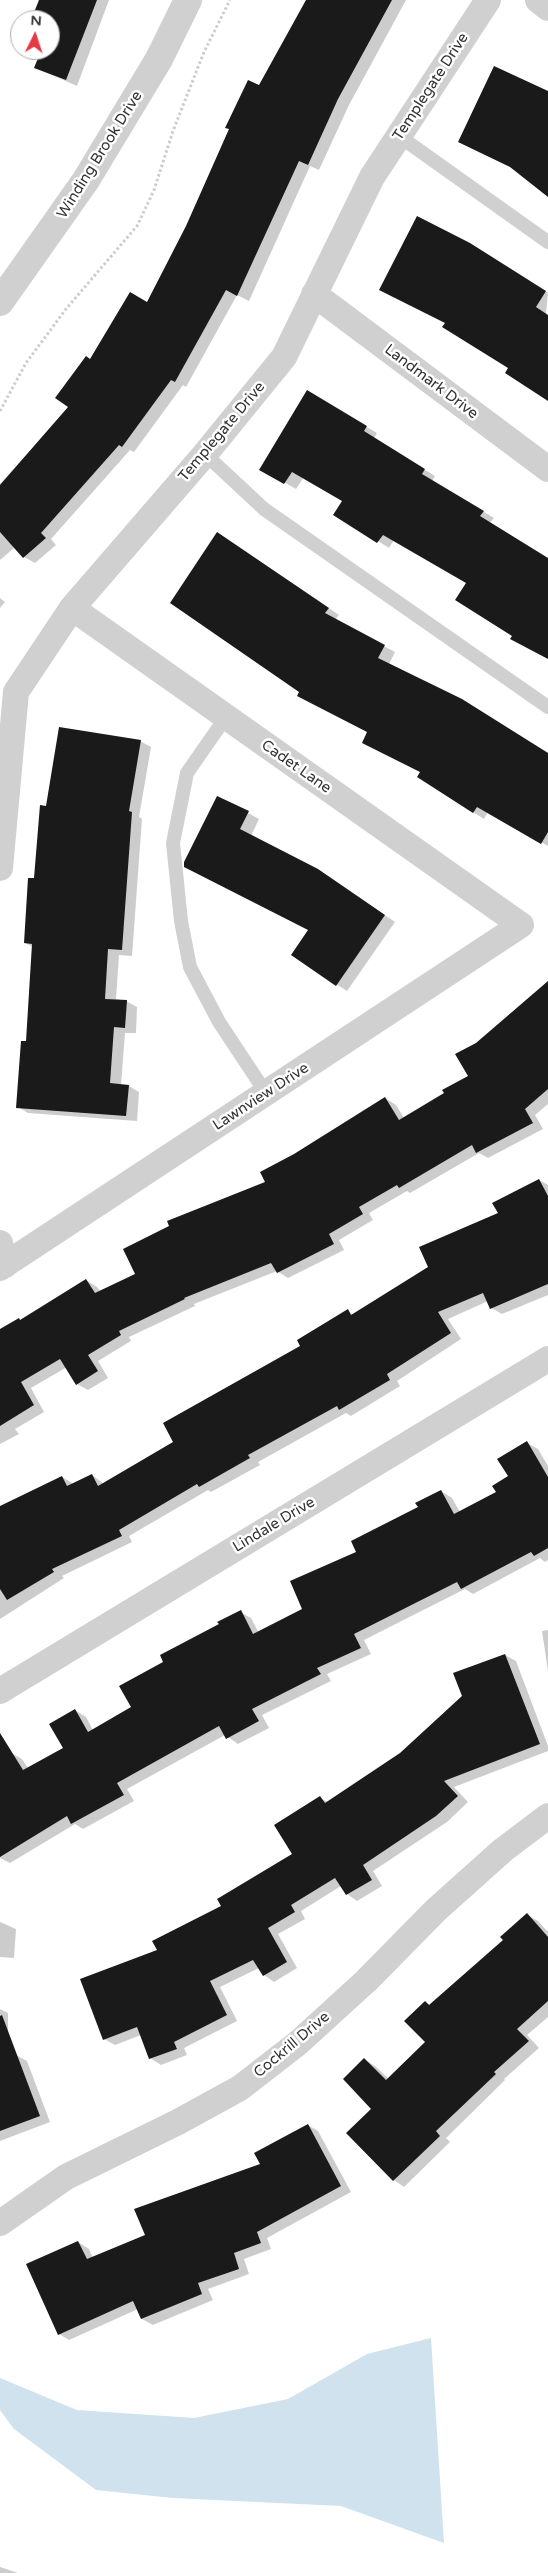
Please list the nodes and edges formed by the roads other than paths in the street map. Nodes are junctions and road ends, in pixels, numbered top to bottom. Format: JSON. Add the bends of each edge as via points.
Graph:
{"nodes":[{"id":1,"x":188,"y":0,"type":"edge"},
{"id":2,"x":488,"y":0,"type":"edge"},
{"id":3,"x":538,"y":0,"type":"edge"},
{"id":4,"x":548,"y":8,"type":"edge"},
{"id":5,"x":398,"y":136,"type":"junction"},
{"id":6,"x":548,"y":242,"type":"edge"},
{"id":7,"x":314,"y":294,"type":"junction"},
{"id":8,"x":0,"y":302,"type":"edge"},
{"id":9,"x":205,"y":454,"type":"junction"},
{"id":10,"x":548,"y":469,"type":"edge"},
{"id":11,"x":72,"y":608,"type":"junction"},
{"id":12,"x":548,"y":707,"type":"edge"},
{"id":13,"x":226,"y":717,"type":"junction"},
{"id":14,"x":0,"y":860,"type":"edge"},
{"id":15,"x":521,"y":925,"type":"joint"},
{"id":16,"x":266,"y":1093,"type":"junction"},
{"id":17,"x":2,"y":1259,"type":"edge"},
{"id":18,"x":548,"y":1359,"type":"edge"},
{"id":19,"x":0,"y":1691,"type":"edge"},
{"id":20,"x":548,"y":1816,"type":"edge"},
{"id":21,"x":0,"y":2223,"type":"edge"}],
"edges":[{"from":1,"to":8,"type":"street","name":"Winding Brook Drive","via":[[159,59],[86,180]]},
{"from":2,"to":5,"type":"street","name":"Templegate Drive"},
{"from":3,"to":4,"type":"street"},
{"from":5,"to":6,"type":"lane"},
{"from":5,"to":7,"type":"street","name":"Templegate Drive","via":[[372,177]]},
{"from":7,"to":9,"type":"street","name":"Templegate Drive","via":[[284,357]]},
{"from":7,"to":10,"type":"street","name":"Landmark Drive"},
{"from":9,"to":11,"type":"street","name":"Templegate Drive"},
{"from":9,"to":12,"type":"lane","via":[[264,509]]},
{"from":11,"to":13,"type":"street","name":"Cadet Lane"},
{"from":11,"to":14,"type":"street","name":"Templegate Drive","via":[[16,692]]},
{"from":13,"to":15,"type":"street","name":"Cadet Lane"},
{"from":13,"to":16,"type":"lane","via":[[187,774],[173,843],[181,921],[190,967],[219,1022]]},
{"from":15,"to":16,"type":"street","name":"Lawnview Drive"},
{"from":16,"to":17,"type":"street","name":"Lawnview Drive"},
{"from":18,"to":19,"type":"street","name":"Lindale Drive"},
{"from":20,"to":21,"type":"street","name":"Cockrill Drive","via":[[502,1850],[298,2043],[240,2088],[66,2177]]}]}
